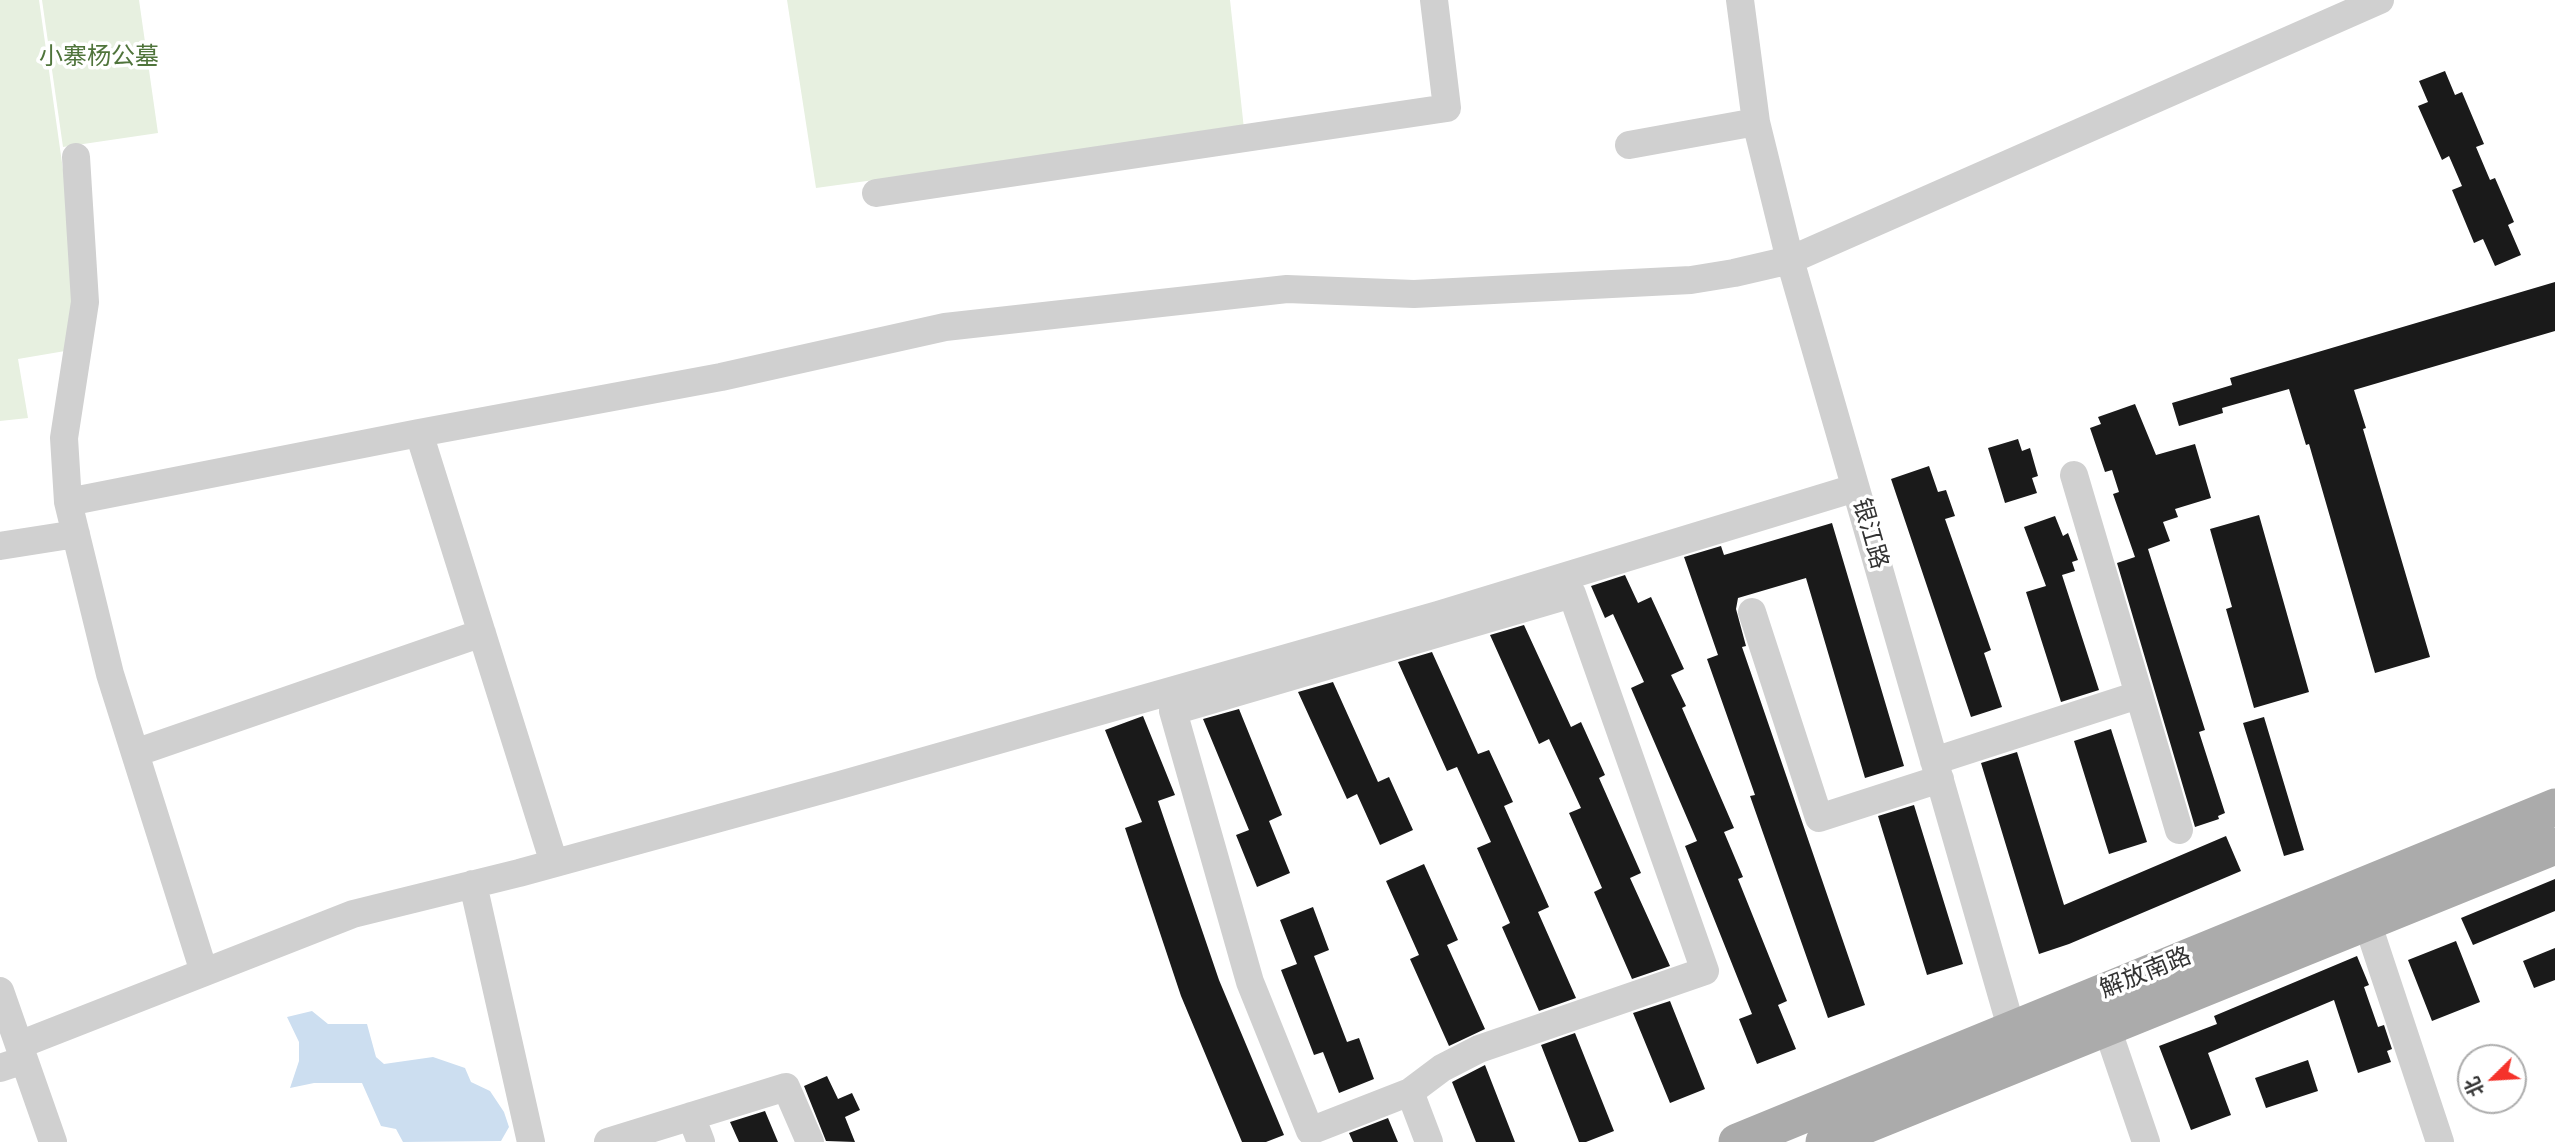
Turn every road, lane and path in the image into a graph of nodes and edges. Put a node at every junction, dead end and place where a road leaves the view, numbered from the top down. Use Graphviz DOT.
graph roads {
  1 [pos="1434,0"];
  2 [pos="1740,0"];
  3 [pos="2380,0"];
  4 [pos="1756,122"];
  5 [pos="1629,145"];
  6 [pos="76,157"];
  7 [pos="876,193"];
  8 [pos="1790,260"];
  9 [pos="419,433"];
  10 [pos="2074,475"];
  11 [pos="1855,488"];
  12 [pos="68,502"];
  13 [pos="76,534"];
  14 [pos="0,546"];
  15 [pos="1752,612"];
  16 [pos="482,634"];
  17 [pos="2138,695"];
  18 [pos="135,753"];
  19 [pos="1937,770"];
  20 [pos="2555,807"];
  21 [pos="2179,831"];
  22 [pos="2555,846"];
  23 [pos="554,863"];
  24 [pos="473,884"];
  25 [pos="2367,922"];
  26 [pos="204,972"];
  27 [pos="0,991"];
  28 [pos="2106,1028"];
  29 [pos="2016,1045"];
  30 [pos="14,1058"];
  31 [pos="1410,1092"];
  32 [pos="691,1116"];
  33 [pos="615,1141"];
  34 [pos="53,1142"];
  35 [pos="531,1142"];
  36 [pos="701,1142"];
  37 [pos="810,1142"];
  38 [pos="1429,1142"];
  39 [pos="1737,1142"];
  40 [pos="1824,1142"];
  41 [pos="2146,1142"];
  42 [pos="2440,1142"];
  1 -- 7 [label="street"];
  2 -- 4 [label="street, 银江路"];
  3 -- 8 [label="street"];
  4 -- 5 [label="street"];
  4 -- 8 [label="street, 银江路"];
  6 -- 12 [label="street"];
  8 -- 9 [label="street"];
  8 -- 11 [label="street, 银江路"];
  9 -- 12 [label="street"];
  9 -- 16 [label="street"];
  10 -- 17 [label="street"];
  11 -- 19 [label="street, 银江路"];
  11 -- 23 [label="street"];
  12 -- 13 [label="street"];
  13 -- 14 [label="street"];
  13 -- 18 [label="street"];
  15 -- 19 [label="street"];
  16 -- 18 [label="street"];
  16 -- 23 [label="street"];
  17 -- 19 [label="street"];
  17 -- 21 [label="street"];
  18 -- 26 [label="street"];
  19 -- 29 [label="street, 银江路"];
  20 -- 29 [label="main road, 解放南路"];
  22 -- 25 [label="main road, 解放南路"];
  23 -- 24 [label="street"];
  24 -- 26 [label="street"];
  24 -- 35 [label="street"];
  25 -- 28 [label="main road, 解放南路"];
  25 -- 42 [label="street"];
  26 -- 30 [label="street"];
  27 -- 30 [label="street"];
  28 -- 29 [label="main road, 解放南路"];
  28 -- 41 [label="street"];
  29 -- 39 [label="main road, 解放南路"];
  29 -- 40 [label="main road, 解放南路"];
  30 -- 34 [label="street"];
  31 -- 31 [label="street"];
  31 -- 38 [label="street"];
  32 -- 33 [label="street"];
  32 -- 36 [label="street"];
  32 -- 37 [label="street"];
}
